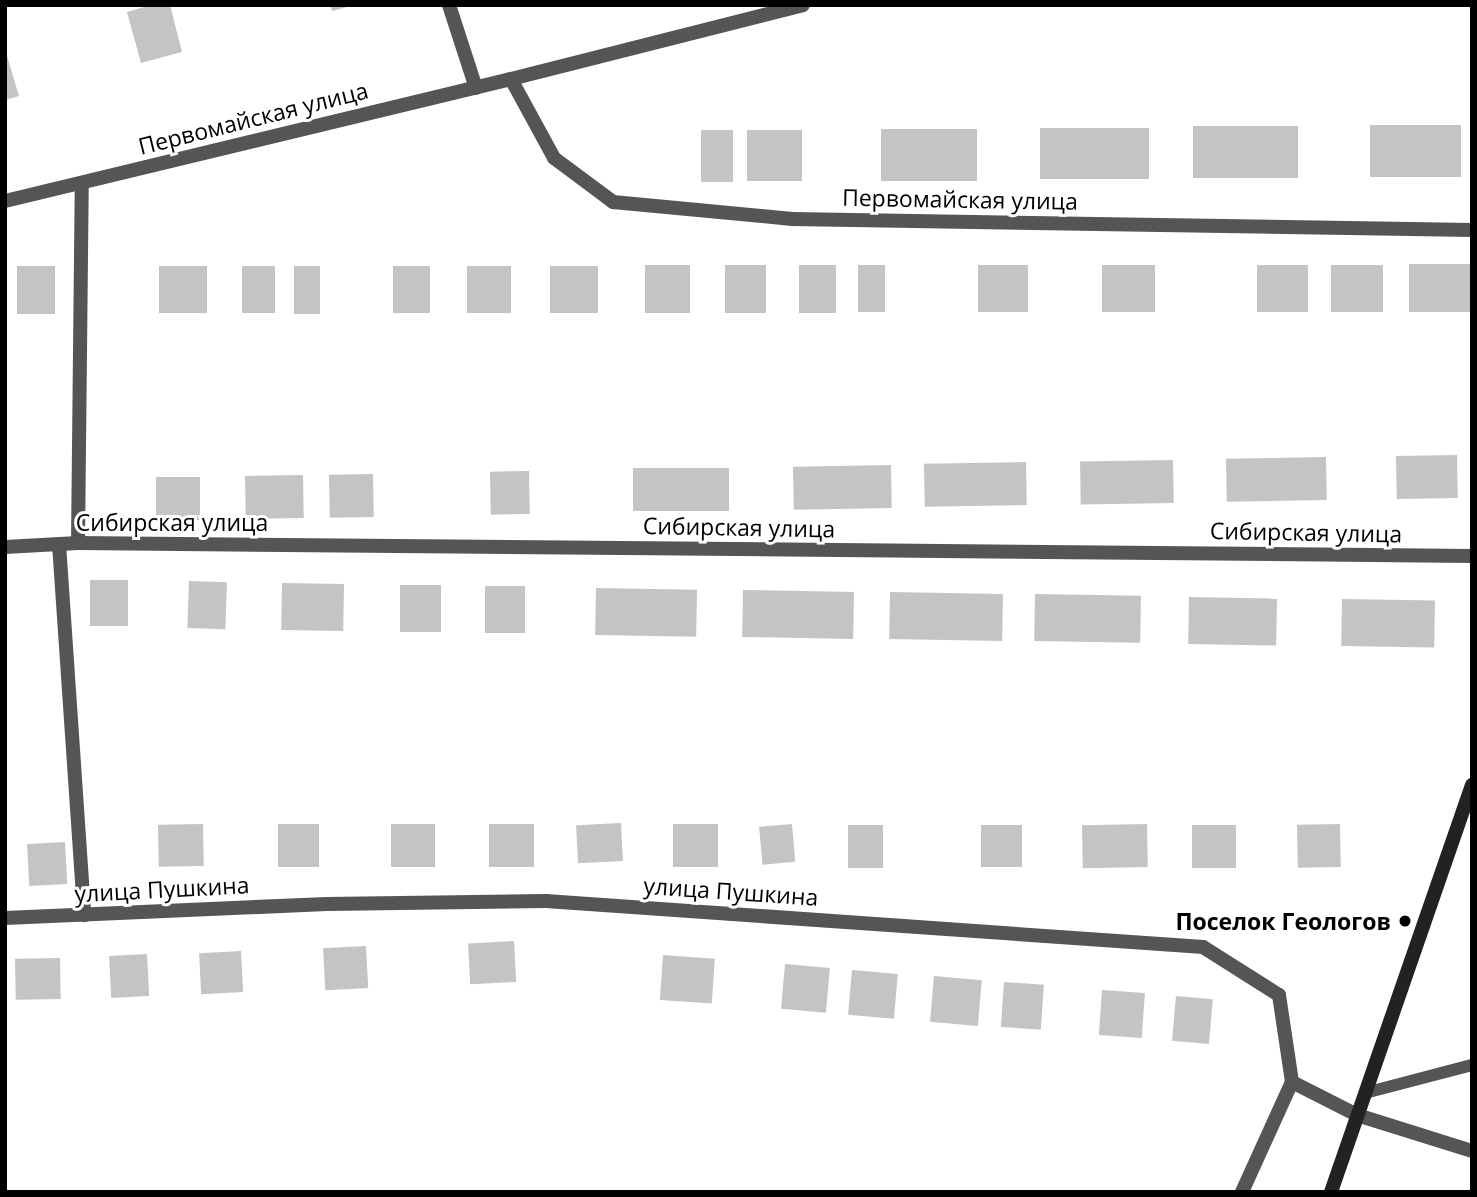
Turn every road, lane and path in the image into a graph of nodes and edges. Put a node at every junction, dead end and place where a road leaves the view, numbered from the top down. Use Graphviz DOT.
graph roads {
  1 [pos="449,5"];
  2 [pos="803,5"];
  3 [pos="510,79"];
  4 [pos="476,88"];
  5 [pos="82,183"];
  6 [pos="5,201"];
  7 [pos="1472,230"];
  8 [pos="78,543"];
  9 [pos="59,544"];
  10 [pos="5,547"];
  11 [pos="1472,556"];
  12 [pos="1472,785"];
  13 [pos="1469,806"];
  14 [pos="84,915"];
  15 [pos="5,918"];
  16 [pos="1472,1065"];
  17 [pos="1292,1082"];
  18 [pos="1365,1093"];
  19 [pos="1357,1115"];
  20 [pos="1472,1152"];
  21 [pos="1242,1192"];
  22 [pos="1331,1192"];
  1 -- 4 [label="street"];
  2 -- 3 [label="street, Первомайская улица"];
  3 -- 4 [label="street, Первомайская улица"];
  3 -- 7 [label="street, Первомайская улица"];
  4 -- 5 [label="street, Первомайская улица"];
  5 -- 6 [label="street, Первомайская улица"];
  5 -- 8 [label="street"];
  8 -- 9 [label="street, Сибирская улица"];
  8 -- 11 [label="street, Сибирская улица"];
  9 -- 10 [label="street, Сибирская улица"];
  9 -- 14 [label="street"];
  12 -- 13 [label="street"];
  13 -- 18 [label="street"];
  14 -- 15 [label="street, улица Пушкина"];
  14 -- 17 [label="street, улица Пушкина"];
  16 -- 18 [label="lane"];
  17 -- 19 [label="street"];
  17 -- 21 [label="street"];
  18 -- 19 [label="street"];
  19 -- 20 [label="street"];
  19 -- 22 [label="street"];
}
